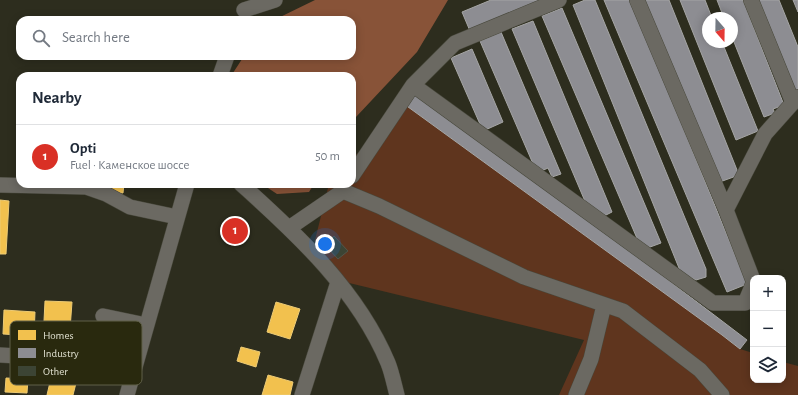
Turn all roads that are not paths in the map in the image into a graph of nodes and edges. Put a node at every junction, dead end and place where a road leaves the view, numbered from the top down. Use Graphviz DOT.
graph roads {
  1 [pos="274,0"];
  2 [pos="559,0"];
  3 [pos="637,0"];
  4 [pos="751,0"];
  5 [pos="244,10"];
  6 [pos="226,60"];
  7 [pos="221,72"];
  8 [pos="413,85"];
  9 [pos="796,100"];
  10 [pos="356,170"];
  11 [pos="0,184"];
  12 [pos="16,185"];
  13 [pos="89,188"];
  14 [pos="186,188"];
  15 [pos="246,188"];
  16 [pos="344,188"];
  17 [pos="347,188"];
  18 [pos="726,210"];
  19 [pos="177,217"];
  20 [pos="289,228"];
  21 [pos="751,275"];
  22 [pos="338,282"];
  23 [pos="750,291"];
  24 [pos="604,305"];
  25 [pos="103,316"];
  26 [pos="130,321"];
  27 [pos="142,323"];
  28 [pos="146,324"];
  29 [pos="142,338"];
  30 [pos="0,355"];
  31 [pos="10,356"];
  32 [pos="129,385"];
  33 [pos="127,395"];
  34 [pos="302,395"];
  35 [pos="397,395"];
  36 [pos="576,395"];
  37 [pos="722,395"];
  1 -- 5 [label="street"];
  2 -- 8 [label="street"];
  3 -- 18 [label="street"];
  4 -- 9 [label="street"];
  6 -- 7 [label="street"];
  8 -- 10 [label="street"];
  8 -- 23 [label="street"];
  9 -- 18 [label="street"];
  11 -- 12 [label="street"];
  13 -- 19 [label="street"];
  14 -- 19 [label="street"];
  15 -- 20 [label="street"];
  16 -- 20 [label="street"];
  17 -- 24 [label="street"];
  18 -- 21 [label="street"];
  19 -- 28 [label="street"];
  20 -- 22 [label="street"];
  22 -- 34 [label="street"];
  22 -- 35 [label="street"];
  24 -- 36 [label="street"];
  24 -- 37 [label="street"];
  25 -- 26 [label="street"];
  27 -- 28 [label="street"];
  28 -- 29 [label="street"];
  30 -- 31 [label="street"];
  32 -- 33 [label="street"];
}
